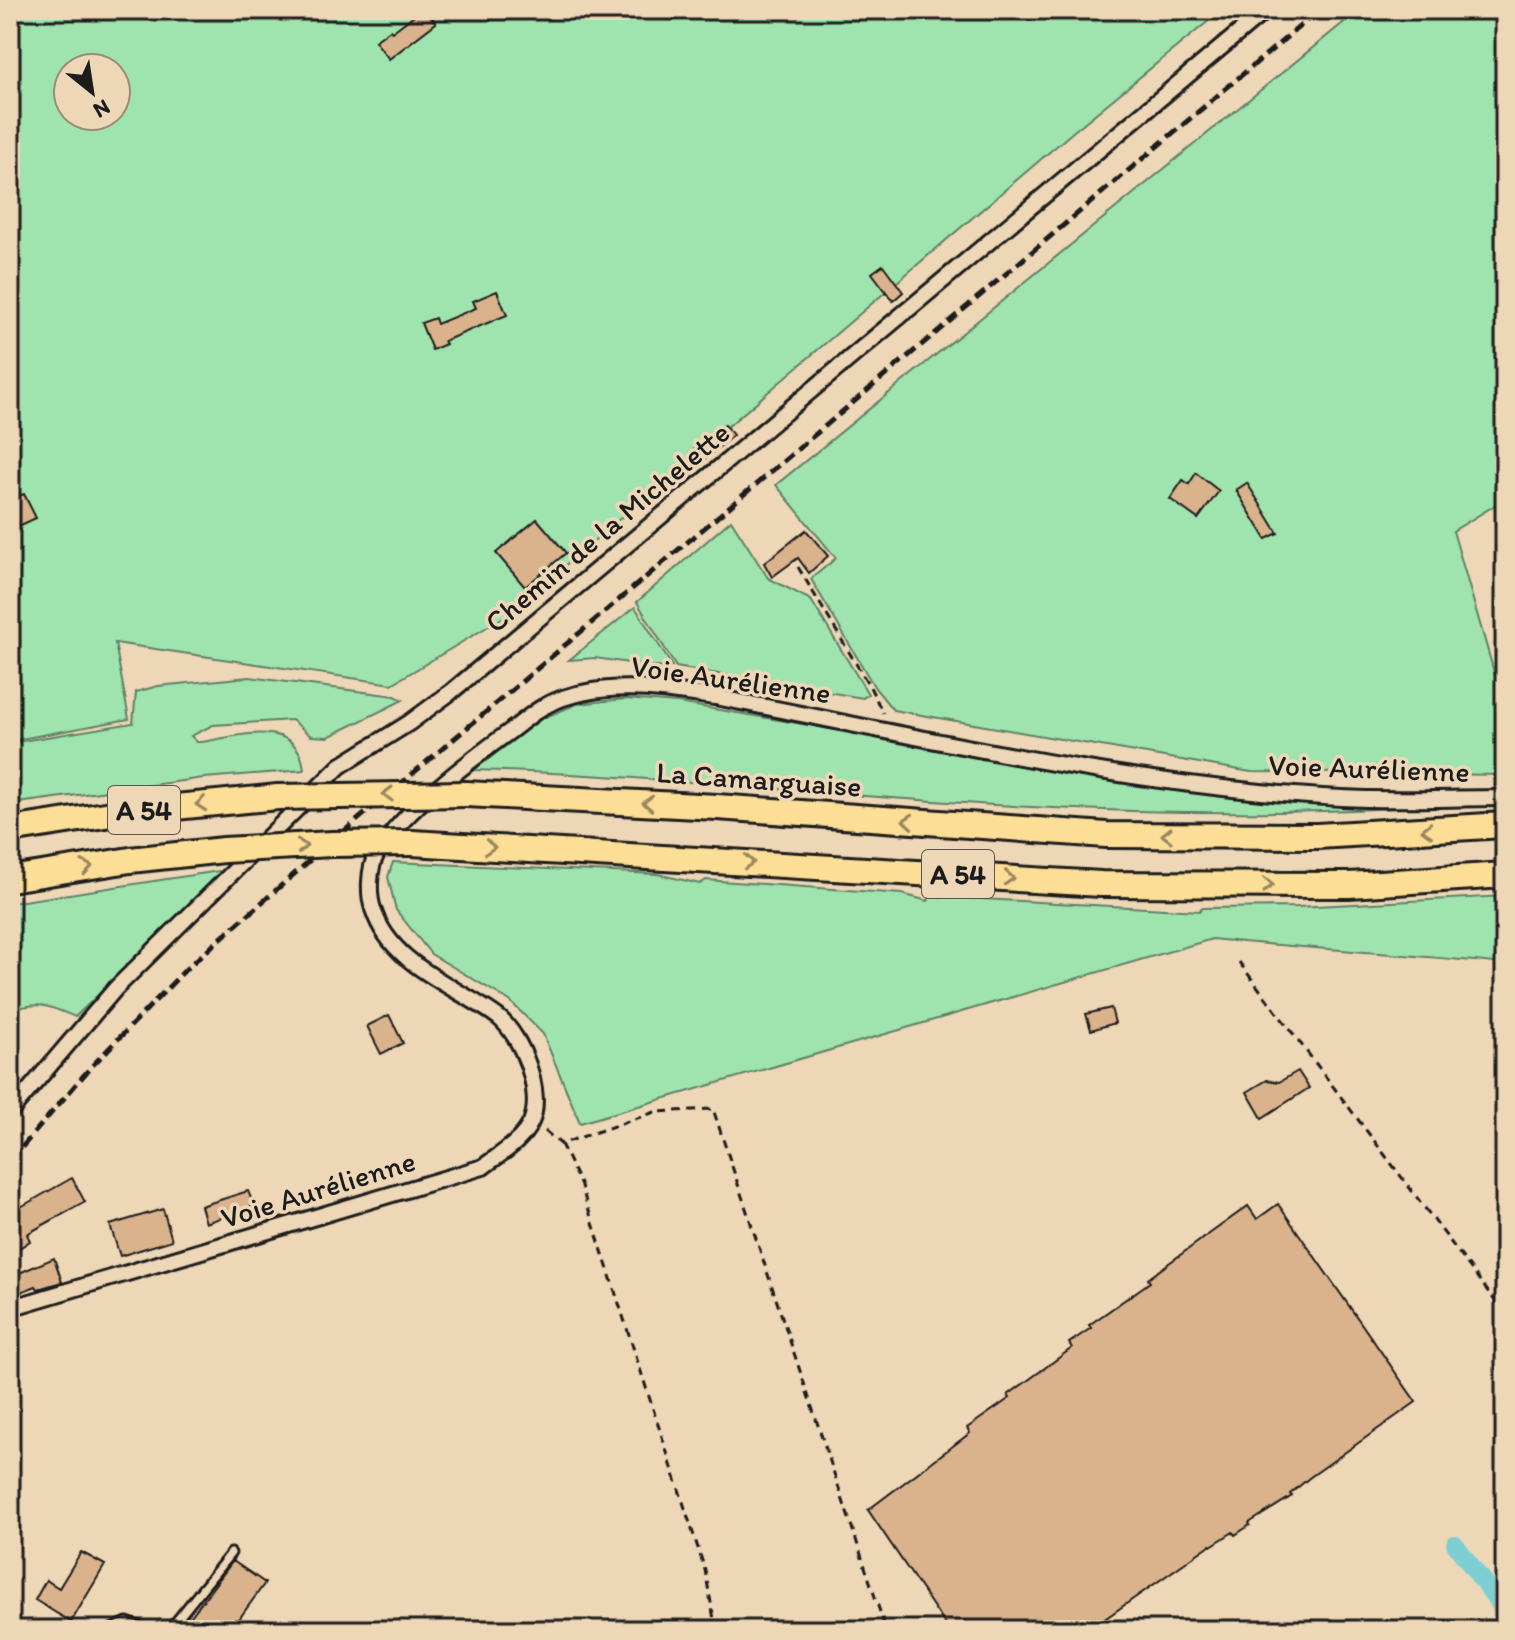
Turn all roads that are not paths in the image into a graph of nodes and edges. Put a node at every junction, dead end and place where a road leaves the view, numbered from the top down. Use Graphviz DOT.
graph roads {
  1 [pos="1266,10"];
  2 [pos="1505,798"];
  3 [pos="1505,825"];
  4 [pos="10,830"];
  5 [pos="1505,875"];
  6 [pos="10,879"];
  7 [pos="10,1112"];
  8 [pos="10,1308"];
  9 [pos="231,1553"];
  10 [pos="41,1630"];
  11 [pos="54,1630"];
  12 [pos="109,1630"];
  13 [pos="150,1630"];
  14 [pos="169,1630"];
  1 -- 7 [label="street, Chemin de la Michelette"];
  2 -- 8 [label="street, Voie Aurélienne"];
  3 -- 4 [label="highway, La Camarguaise / A 54, one-way, bridge"];
  6 -- 5 [label="highway, A 54, one-way, bridge"];
  9 -- 14 [label="lane"];
  10 -- 11 [label="lane"];
  12 -- 13 [label="lane"];
}
